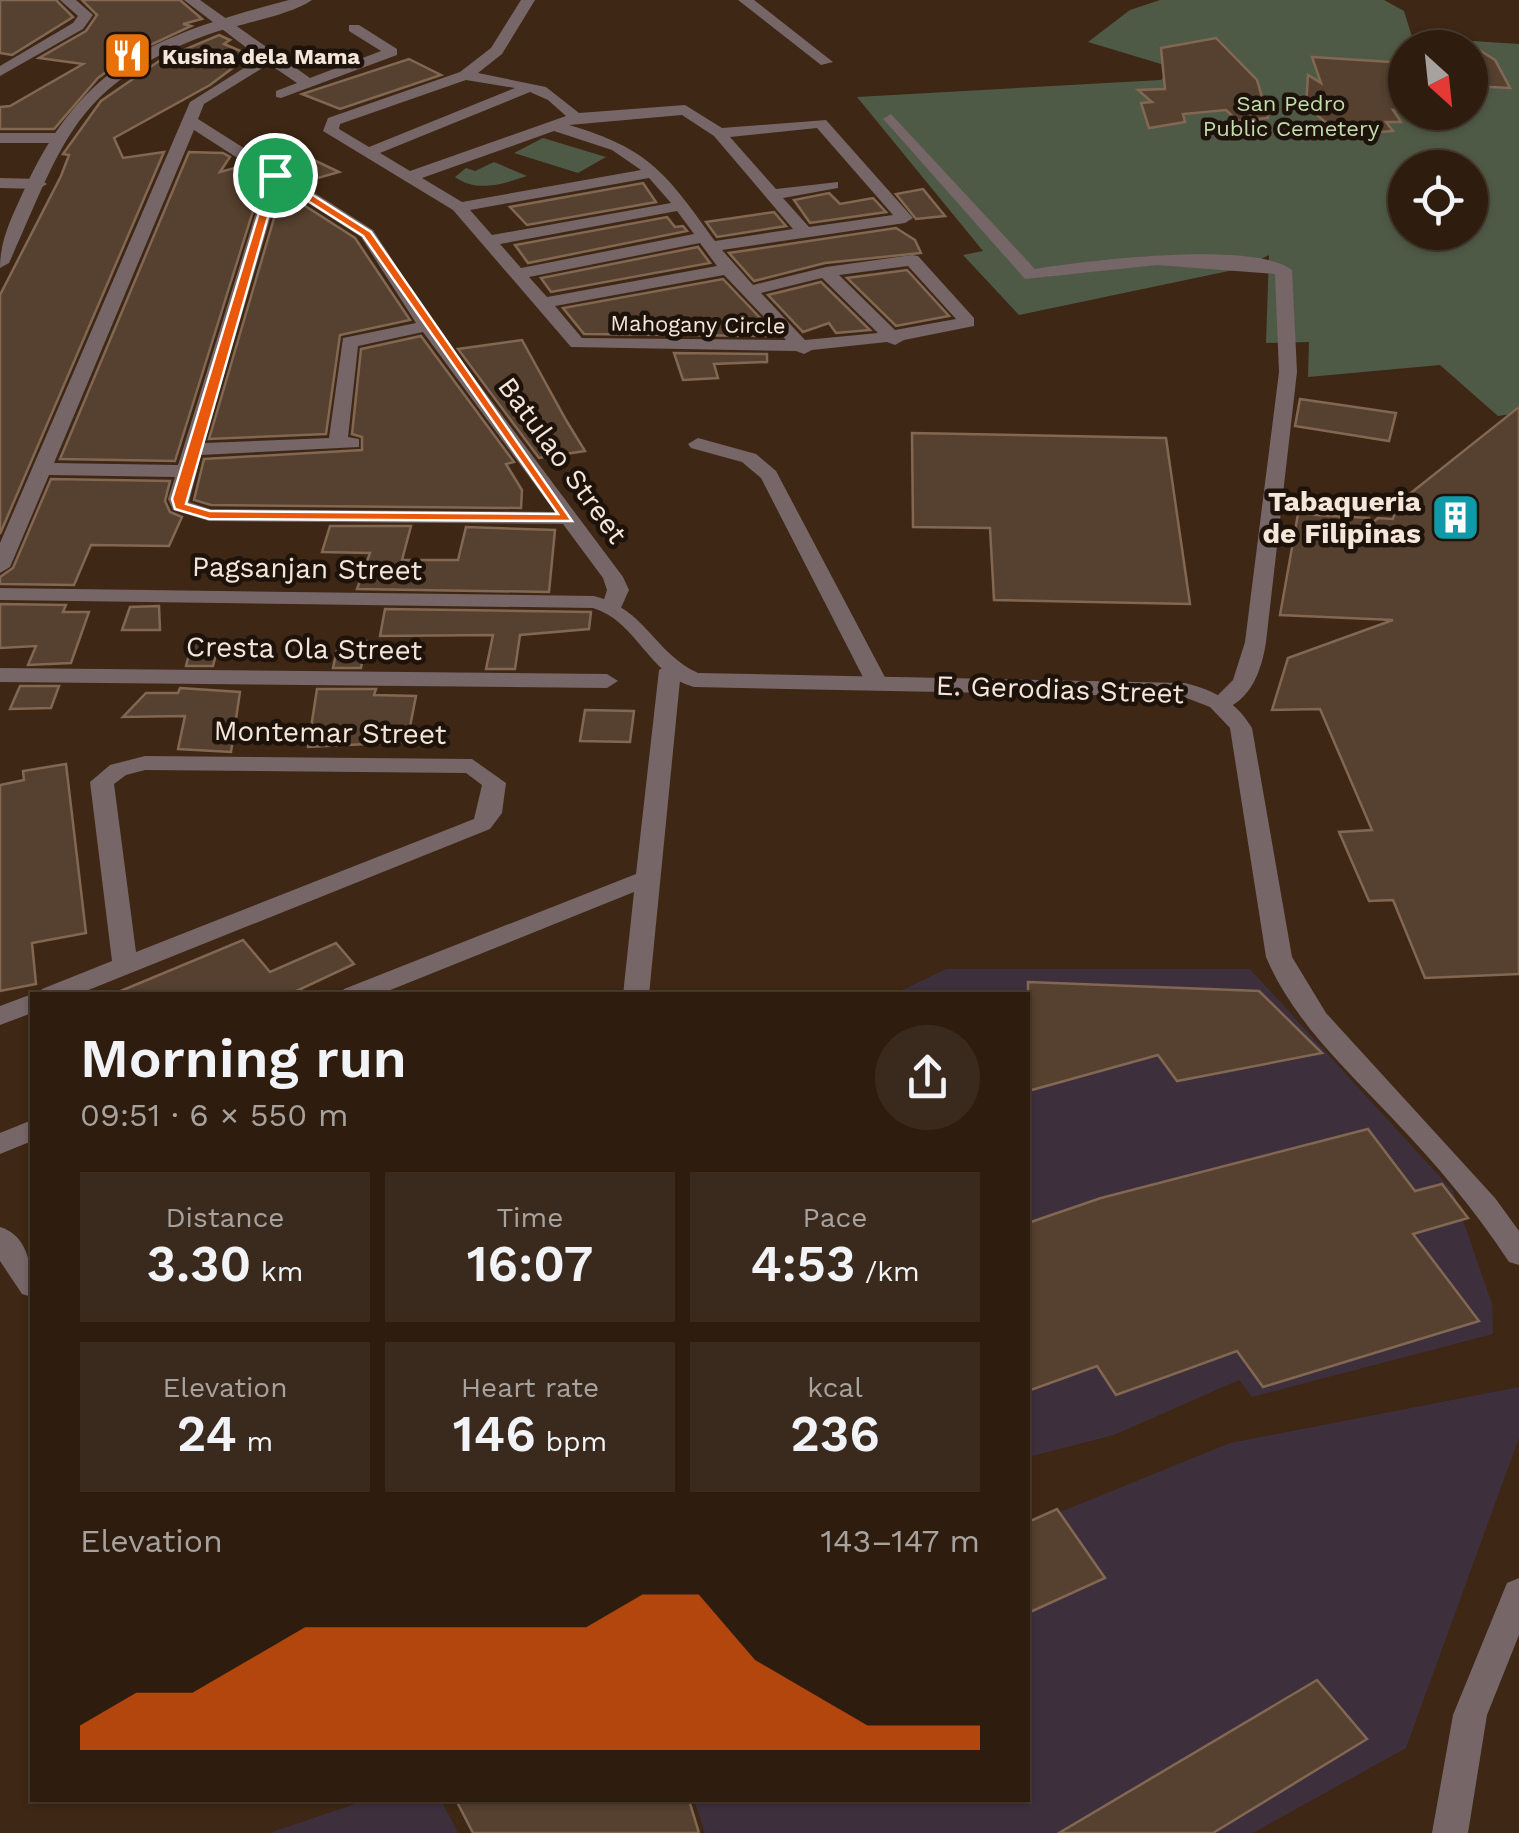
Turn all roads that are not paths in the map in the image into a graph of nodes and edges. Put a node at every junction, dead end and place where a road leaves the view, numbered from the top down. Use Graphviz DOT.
graph roads {
  1 [pos="67,0"];
  2 [pos="191,0"];
  3 [pos="305,0"];
  4 [pos="528,0"];
  5 [pos="744,0"];
  6 [pos="222,22"];
  7 [pos="354,28"];
  8 [pos="266,60"];
  9 [pos="826,62"];
  10 [pos="0,72"];
  11 [pos="465,75"];
  12 [pos="308,83"];
  13 [pos="529,87"];
  14 [pos="644,93"];
  15 [pos="281,94"];
  16 [pos="669,110"];
  17 [pos="576,118"];
  18 [pos="890,119"];
  19 [pos="191,122"];
  20 [pos="553,125"];
  21 [pos="719,133"];
  22 [pos="0,138"];
  23 [pos="60,138"];
  24 [pos="372,151"];
  25 [pos="654,172"];
  26 [pos="275,175"];
  27 [pos="412,176"];
  28 [pos="0,184"];
  29 [pos="39,184"];
  30 [pos="832,185"];
  31 [pos="772,195"];
  32 [pos="679,206"];
  33 [pos="459,207"];
  34 [pos="804,232"];
  35 [pos="492,240"];
  36 [pos="704,242"];
  37 [pos="0,262"];
  38 [pos="726,270"];
  39 [pos="826,272"];
  40 [pos="518,274"];
  41 [pos="749,291"];
  42 [pos="542,302"];
  43 [pos="427,326"];
  44 [pos="895,340"];
  45 [pos="804,349"];
  46 [pos="698,444"];
  47 [pos="194,449"];
  48 [pos="41,469"];
  49 [pos="187,471"];
  50 [pos="567,518"];
  51 [pos="0,567"];
  52 [pos="0,594"];
  53 [pos="613,606"];
  54 [pos="670,670"];
  55 [pos="0,675"];
  56 [pos="607,681"];
  57 [pos="877,683"];
  58 [pos="1221,704"];
  59 [pos="648,878"];
  60 [pos="125,965"];
  61 [pos="396,987"];
  62 [pos="59,992"];
  63 [pos="369,992"];
  64 [pos="636,992"];
  65 [pos="30,1004"];
  66 [pos="0,1016"];
  67 [pos="30,1131"];
  68 [pos="0,1144"];
  69 [pos="0,1238"];
  70 [pos="1519,1254"];
  71 [pos="30,1283"];
  72 [pos="1519,1593"];
  73 [pos="1450,1833"];
  1 -- 10 [label="street"];
  2 -- 6 [label="street"];
  3 -- 6 [label="street"];
  4 -- 11 [label="street"];
  5 -- 9 [label="street"];
  6 -- 8 [label="street"];
  6 -- 23 [label="street"];
  7 -- 12 [label="street"];
  8 -- 12 [label="street"];
  8 -- 19 [label="street"];
  11 -- 13 [label="street"];
  11 -- 24 [label="street, Mahogany Circle"];
  12 -- 15 [label="street"];
  13 -- 17 [label="street"];
  13 -- 24 [label="street"];
  14 -- 16 [label="street"];
  16 -- 17 [label="street"];
  16 -- 21 [label="street"];
  17 -- 20 [label="street"];
  18 -- 58 [label="street"];
  19 -- 26 [label="street, Batulao Street"];
  19 -- 48 [label="street"];
  20 -- 25 [label="street"];
  20 -- 27 [label="street"];
  21 -- 31 [label="street"];
  21 -- 34 [label="street"];
  22 -- 23 [label="street"];
  23 -- 29 [label="street"];
  24 -- 27 [label="street, Mahogany Circle"];
  25 -- 32 [label="street"];
  25 -- 33 [label="street"];
  26 -- 43 [label="street, Batulao Street"];
  26 -- 47 [label="street"];
  27 -- 33 [label="street, Mahogany Circle"];
  28 -- 29 [label="street"];
  29 -- 37 [label="street"];
  30 -- 31 [label="street"];
  31 -- 34 [label="street"];
  32 -- 35 [label="street"];
  32 -- 36 [label="street"];
  33 -- 35 [label="street, Mahogany Circle"];
  34 -- 36 [label="street"];
  35 -- 40 [label="street, Mahogany Circle"];
  36 -- 38 [label="street"];
  36 -- 40 [label="street"];
  38 -- 41 [label="street"];
  38 -- 42 [label="street"];
  39 -- 41 [label="street"];
  39 -- 44 [label="street"];
  39 -- 44 [label="street, Mahogany Circle"];
  40 -- 42 [label="street, Mahogany Circle"];
  41 -- 45 [label="street"];
  42 -- 45 [label="street, Mahogany Circle"];
  43 -- 47 [label="street"];
  43 -- 50 [label="street, Batulao Street"];
  44 -- 45 [label="street, Mahogany Circle"];
  46 -- 57 [label="street"];
  47 -- 49 [label="street"];
  48 -- 49 [label="street"];
  48 -- 51 [label="street"];
  49 -- 50 [label="street"];
  50 -- 53 [label="street, Batulao Street"];
  52 -- 53 [label="street, Pagsanjan Street"];
  53 -- 54 [label="street, Batulao Street"];
  54 -- 57 [label="street, E. Gerodias Street"];
  54 -- 59 [label="street"];
  55 -- 56 [label="street, Cresta Ola Street"];
  57 -- 58 [label="street, E. Gerodias Street"];
  58 -- 70 [label="street, E. Gerodias Street"];
  59 -- 61 [label="street"];
  59 -- 64 [label="street"];
  60 -- 60 [label="street, Montemar Street"];
  60 -- 62 [label="street, Montemar Street"];
  61 -- 63 [label="street"];
  65 -- 66 [label="street"];
  67 -- 68 [label="street"];
  69 -- 71 [label="street"];
  72 -- 73 [label="street"];
}
